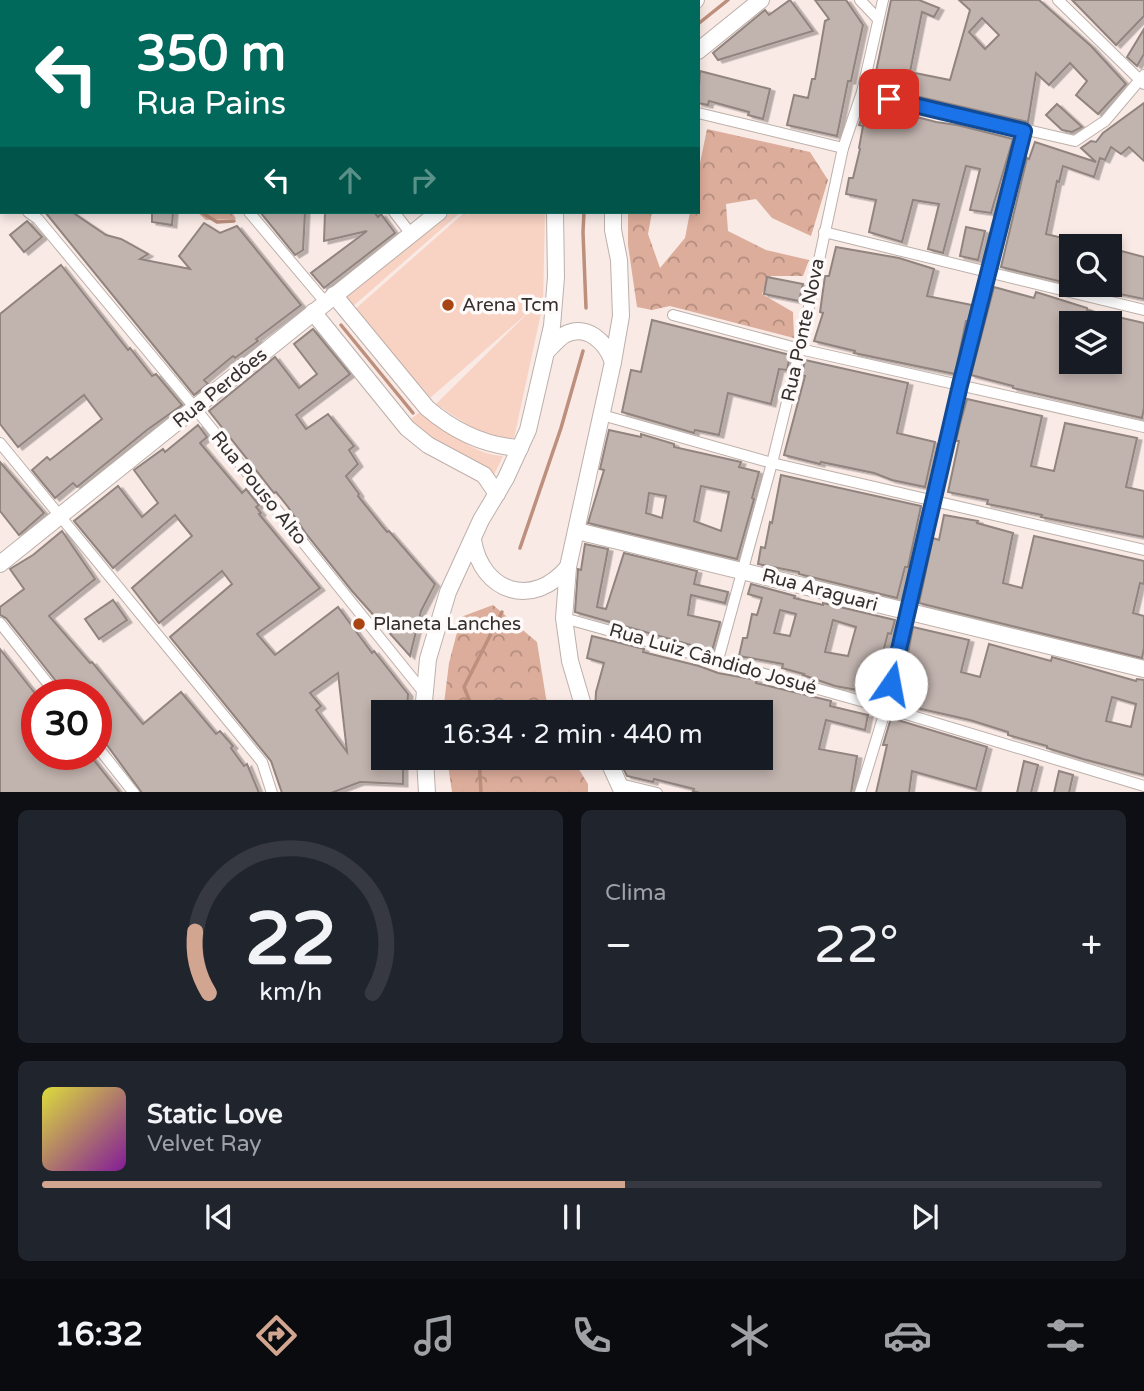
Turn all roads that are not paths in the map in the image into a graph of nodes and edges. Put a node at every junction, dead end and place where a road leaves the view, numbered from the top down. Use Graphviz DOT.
graph roads {
  1 [pos="761,0"];
  2 [pos="860,0"];
  3 [pos="883,0"];
  4 [pos="1058,0"];
  5 [pos="878,19"];
  6 [pos="700,49"];
  7 [pos="1143,80"];
  8 [pos="862,92"];
  9 [pos="700,113"];
  10 [pos="1024,131"];
  11 [pos="843,148"];
  12 [pos="251,214"];
  13 [pos="396,214"];
  14 [pos="436,214"];
  15 [pos="555,214"];
  16 [pos="613,214"];
  17 [pos="37,215"];
  18 [pos="824,232"];
  19 [pos="411,234"];
  20 [pos="989,272"];
  21 [pos="324,303"];
  22 [pos="1144,310"];
  23 [pos="673,315"];
  24 [pos="800,349"];
  25 [pos="546,352"];
  26 [pos="613,362"];
  27 [pos="960,385"];
  28 [pos="195,408"];
  29 [pos="601,415"];
  30 [pos="1144,427"];
  31 [pos="0,443"];
  32 [pos="520,448"];
  33 [pos="772,463"];
  34 [pos="497,494"];
  35 [pos="934,500"];
  36 [pos="60,517"];
  37 [pos="577,531"];
  38 [pos="473,540"];
  39 [pos="1144,550"];
  40 [pos="0,564"];
  41 [pos="568,567"];
  42 [pos="743,570"];
  43 [pos="906,613"];
  44 [pos="564,618"];
  45 [pos="0,623"];
  46 [pos="718,660"];
  47 [pos="1144,669"];
  48 [pos="44,679"];
  49 [pos="425,694"];
  50 [pos="424,700"];
  51 [pos="581,700"];
  52 [pos="886,708"];
  53 [pos="112,765"];
  54 [pos="426,770"];
  55 [pos="613,770"];
  56 [pos="1144,786"];
  57 [pos="622,788"];
  58 [pos="133,792"];
  59 [pos="272,792"];
  60 [pos="427,792"];
  61 [pos="650,792"];
  62 [pos="860,792"];
  1 -- 6 [label="street"];
  2 -- 5 [label="street"];
  3 -- 5 [label="street, Rua Ponte Nova"];
  4 -- 7 [label="street"];
  5 -- 8 [label="street, Rua Ponte Nova"];
  7 -- 10 [label="street"];
  8 -- 10 [label="street"];
  8 -- 11 [label="street, Rua Ponte Nova"];
  9 -- 11 [label="street"];
  10 -- 20 [label="street"];
  11 -- 18 [label="street, Rua Ponte Nova"];
  12 -- 21 [label="street"];
  13 -- 19 [label="street"];
  14 -- 19 [label="street, Rua Perdões"];
  15 -- 25 [label="street"];
  16 -- 26 [label="street"];
  17 -- 28 [label="street, Rua Pouso Alto"];
  18 -- 20 [label="street"];
  18 -- 24 [label="street, Rua Ponte Nova"];
  19 -- 21 [label="street, Rua Perdões"];
  20 -- 22 [label="street"];
  20 -- 27 [label="street"];
  21 -- 28 [label="street, Rua Perdões"];
  21 -- 32 [label="street"];
  21 -- 34 [label="street"];
  23 -- 24 [label="street"];
  24 -- 27 [label="street"];
  24 -- 33 [label="street, Rua Ponte Nova"];
  25 -- 26 [label="street"];
  25 -- 32 [label="street"];
  26 -- 29 [label="street"];
  27 -- 30 [label="street"];
  27 -- 35 [label="street"];
  28 -- 36 [label="street, Rua Perdões"];
  28 -- 49 [label="street, Rua Pouso Alto"];
  29 -- 33 [label="street"];
  29 -- 37 [label="street"];
  31 -- 36 [label="street"];
  32 -- 34 [label="street"];
  33 -- 35 [label="street"];
  33 -- 42 [label="street, Rua Ponte Nova"];
  34 -- 38 [label="street"];
  35 -- 39 [label="street"];
  35 -- 43 [label="street"];
  36 -- 40 [label="street, Rua Perdões"];
  36 -- 59 [label="street"];
  37 -- 41 [label="street"];
  37 -- 42 [label="street, Rua Araguari"];
  38 -- 41 [label="street"];
  38 -- 49 [label="street"];
  41 -- 44 [label="street"];
  42 -- 43 [label="street, Rua Araguari"];
  42 -- 46 [label="street, Rua Ponte Nova"];
  43 -- 47 [label="street, Rua Araguari"];
  43 -- 52 [label="street"];
  44 -- 46 [label="street, Rua Luiz Cândido Josué"];
  44 -- 51 [label="street"];
  45 -- 48 [label="street"];
  46 -- 52 [label="street, Rua Luiz Cândido Josué"];
  49 -- 50 [label="street"];
  52 -- 56 [label="street, Rua Luiz Cândido Josué"];
  52 -- 62 [label="street"];
  53 -- 58 [label="street"];
  54 -- 60 [label="street"];
  55 -- 57 [label="street"];
  57 -- 61 [label="street"];
}
